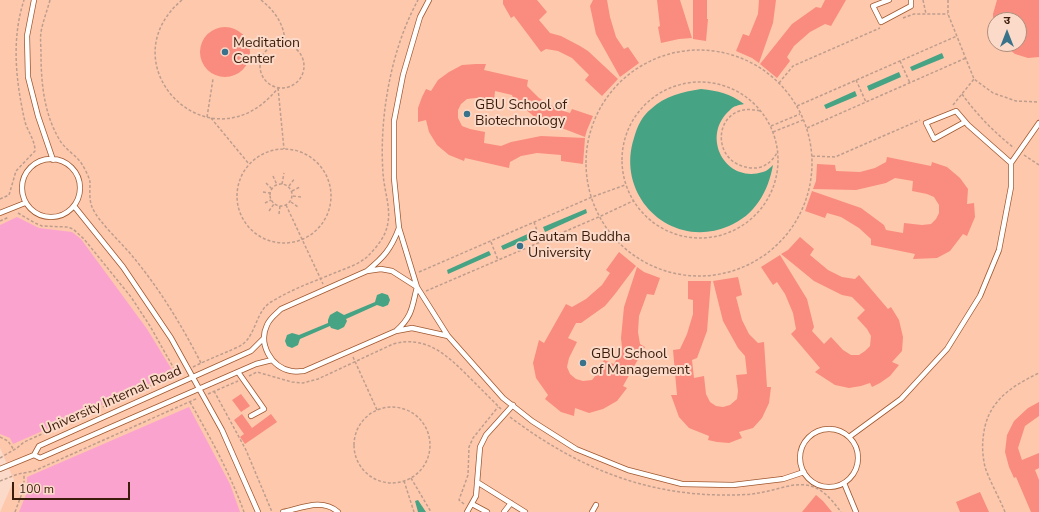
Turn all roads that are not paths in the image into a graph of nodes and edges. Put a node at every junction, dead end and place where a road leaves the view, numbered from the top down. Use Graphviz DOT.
graph roads {
  1 [pos="34,0"];
  2 [pos="430,0"];
  3 [pos="888,0"];
  4 [pos="911,0"];
  5 [pos="965,122"];
  6 [pos="1039,123"];
  7 [pos="53,160"];
  8 [pos="1011,163"];
  9 [pos="25,203"];
  10 [pos="74,206"];
  11 [pos="0,213"];
  12 [pos="399,228"];
  13 [pos="367,272"];
  14 [pos="417,286"];
  15 [pos="396,330"];
  16 [pos="448,336"];
  17 [pos="264,338"];
  18 [pos="272,360"];
  19 [pos="238,372"];
  20 [pos="193,377"];
  21 [pos="199,388"];
  22 [pos="513,405"];
  23 [pos="251,416"];
  24 [pos="849,437"];
  25 [pos="34,455"];
  26 [pos="0,469"];
  27 [pos="804,472"];
  28 [pos="478,482"];
  29 [pos="844,483"];
  30 [pos="511,503"];
  31 [pos="472,504"];
  32 [pos="596,505"];
  33 [pos="258,512"];
  34 [pos="283,512"];
  35 [pos="338,512"];
  36 [pos="467,512"];
  37 [pos="487,512"];
  38 [pos="504,512"];
  39 [pos="525,512"];
  40 [pos="592,512"];
  41 [pos="856,512"];
  1 -- 7 [label="lane"];
  2 -- 12 [label="lane"];
  3 -- 4 [label="lane"];
  5 -- 5 [label="lane"];
  5 -- 8 [label="lane"];
  6 -- 8 [label="lane"];
  7 -- 9 [label="lane"];
  7 -- 10 [label="lane"];
  8 -- 24 [label="lane"];
  9 -- 10 [label="lane"];
  9 -- 11 [label="lane"];
  10 -- 20 [label="lane, University Internal Road"];
  12 -- 13 [label="lane"];
  12 -- 14 [label="lane"];
  13 -- 14 [label="lane"];
  13 -- 17 [label="lane"];
  14 -- 15 [label="lane"];
  14 -- 16 [label="lane"];
  15 -- 16 [label="lane"];
  15 -- 18 [label="lane"];
  16 -- 22 [label="lane"];
  17 -- 18 [label="lane"];
  17 -- 20 [label="lane, University Internal Road"];
  18 -- 19 [label="lane, University Internal Road"];
  19 -- 21 [label="lane, University Internal Road"];
  19 -- 23 [label="lane"];
  20 -- 21 [label="lane, University Internal Road"];
  20 -- 25 [label="lane, University Internal Road"];
  21 -- 25 [label="lane, University Internal Road"];
  21 -- 33 [label="lane, University Internal Road"];
  22 -- 27 [label="lane"];
  22 -- 28 [label="lane"];
  24 -- 27 [label="lane"];
  24 -- 29 [label="lane"];
  25 -- 26 [label="lane"];
  27 -- 29 [label="lane"];
  28 -- 30 [label="lane"];
  28 -- 31 [label="lane"];
  29 -- 41 [label="lane"];
  30 -- 38 [label="lane"];
  30 -- 39 [label="lane"];
  31 -- 36 [label="lane"];
  31 -- 37 [label="lane"];
  32 -- 40 [label="lane"];
  34 -- 35 [label="lane"];
}
